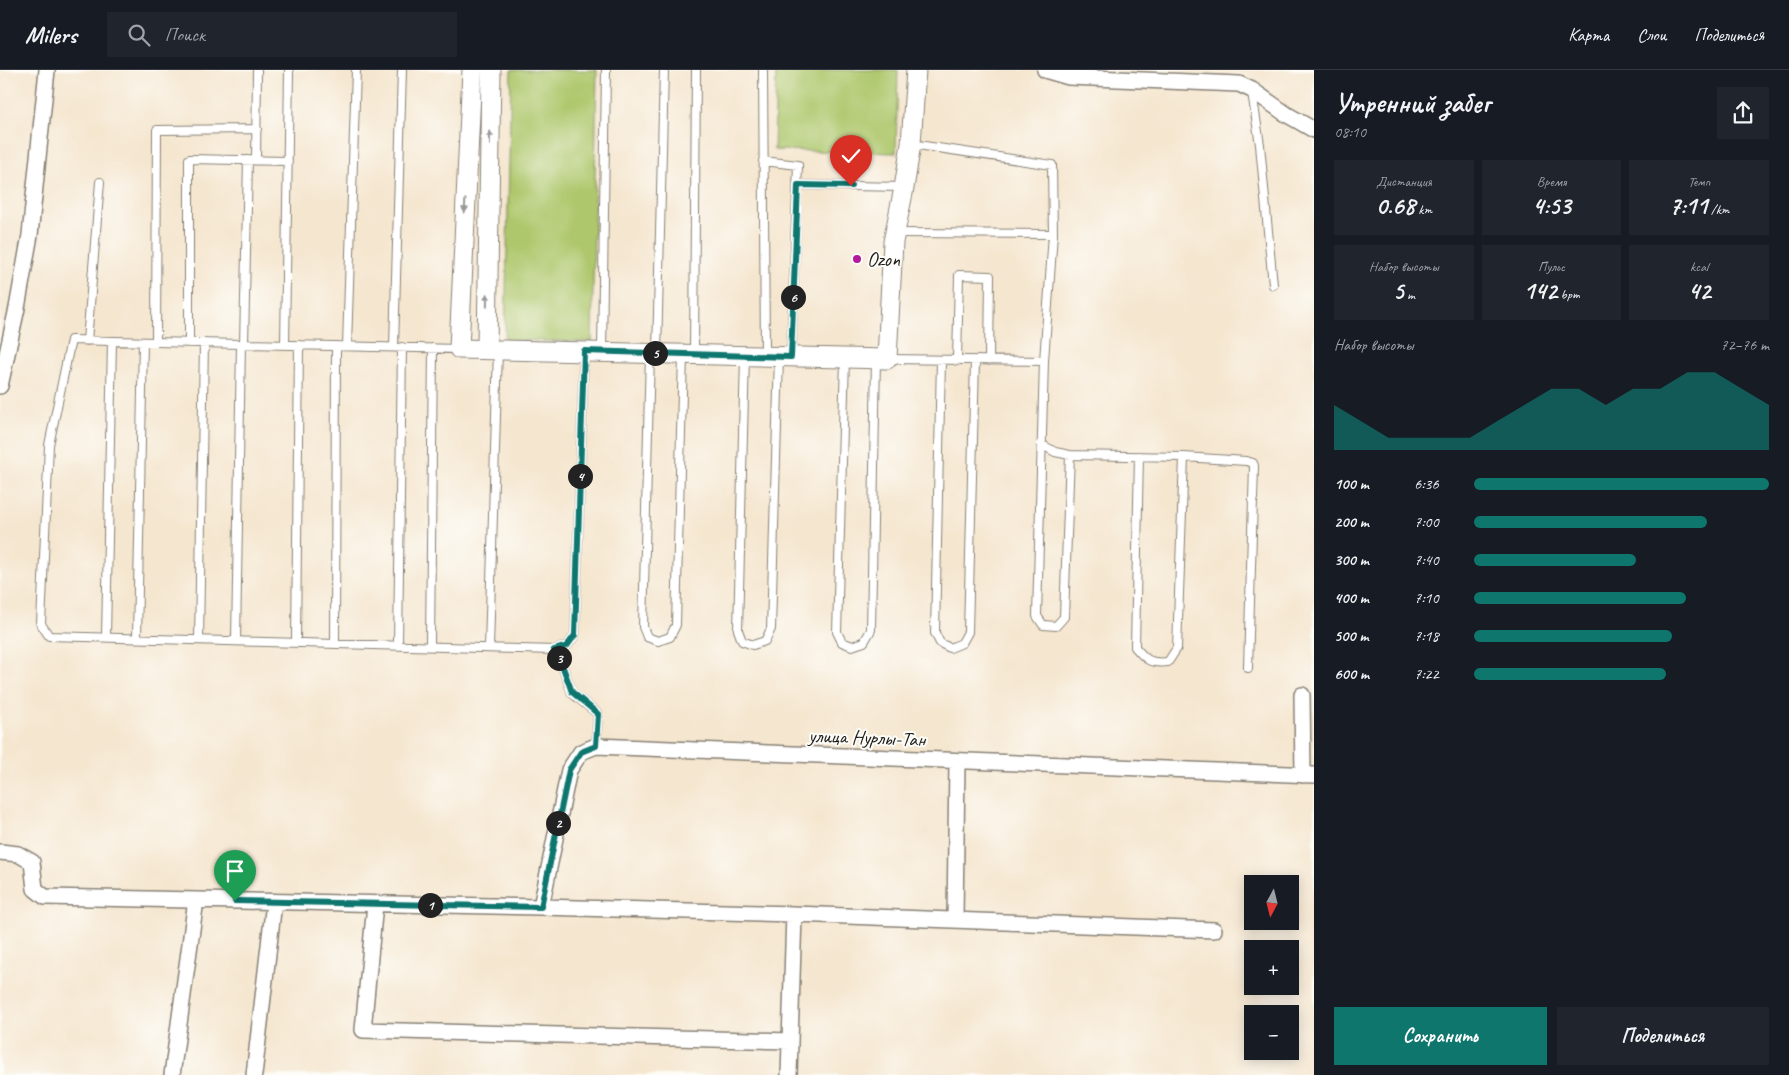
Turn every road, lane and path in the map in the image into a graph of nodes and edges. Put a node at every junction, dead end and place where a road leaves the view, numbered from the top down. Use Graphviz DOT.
graph roads {
  1 [pos="46,70"];
  2 [pos="257,70"];
  3 [pos="289,70"];
  4 [pos="356,70"];
  5 [pos="402,70"];
  6 [pos="472,70"];
  7 [pos="491,70"];
  8 [pos="606,70"];
  9 [pos="664,70"];
  10 [pos="696,70"];
  11 [pos="764,70"];
  12 [pos="916,70"];
  13 [pos="1045,70"];
  14 [pos="1252,90"];
  15 [pos="257,129"];
  16 [pos="1314,130"];
  17 [pos="911,144"];
  18 [pos="252,160"];
  19 [pos="288,161"];
  20 [pos="763,162"];
  21 [pos="100,182"];
  22 [pos="798,185"];
  23 [pos="904,188"];
  24 [pos="894,233"];
  25 [pos="1053,234"];
  26 [pos="1273,285"];
  27 [pos="87,341"];
  28 [pos="112,341"];
  29 [pos="143,342"];
  30 [pos="156,342"];
  31 [pos="190,343"];
  32 [pos="204,343"];
  33 [pos="242,344"];
  34 [pos="284,345"];
  35 [pos="299,345"];
  36 [pos="336,346"];
  37 [pos="347,346"];
  38 [pos="398,347"];
  39 [pos="434,348"];
  40 [pos="459,349"];
  41 [pos="492,349"];
  42 [pos="593,351"];
  43 [pos="654,353"];
  44 [pos="688,354"];
  45 [pos="744,356"];
  46 [pos="778,356"];
  47 [pos="845,358"];
  48 [pos="882,359"];
  49 [pos="942,360"];
  50 [pos="957,361"];
  51 [pos="975,361"];
  52 [pos="989,361"];
  53 [pos="1044,361"];
  54 [pos="0,386"];
  55 [pos="1041,444"];
  56 [pos="1070,455"];
  57 [pos="1139,456"];
  58 [pos="1184,457"];
  59 [pos="106,637"];
  60 [pos="137,638"];
  61 [pos="199,640"];
  62 [pos="236,641"];
  63 [pos="296,642"];
  64 [pos="335,644"];
  65 [pos="398,645"];
  66 [pos="430,646"];
  67 [pos="489,648"];
  68 [pos="554,650"];
  69 [pos="1248,668"];
  70 [pos="1302,695"];
  71 [pos="596,746"];
  72 [pos="957,761"];
  73 [pos="1309,775"];
  74 [pos="0,852"];
  75 [pos="196,900"];
  76 [pos="274,902"];
  77 [pos="375,904"];
  78 [pos="541,907"];
  79 [pos="794,914"];
  80 [pos="956,920"];
  81 [pos="1214,930"];
  82 [pos="790,1041"];
  83 [pos="172,1075"];
  84 [pos="254,1075"];
  85 [pos="788,1075"];
  1 -- 54 [label="street"];
  2 -- 15 [label="lane"];
  3 -- 19 [label="lane"];
  4 -- 37 [label="lane"];
  5 -- 38 [label="lane"];
  6 -- 40 [label="street, one-way"];
  41 -- 7 [label="street, one-way"];
  8 -- 42 [label="lane"];
  9 -- 43 [label="lane"];
  10 -- 44 [label="lane"];
  11 -- 20 [label="lane"];
  12 -- 17 [label="street"];
  13 -- 14 [label="street"];
  14 -- 16 [label="street"];
  14 -- 26 [label="lane"];
  15 -- 18 [label="lane"];
  15 -- 30 [label="lane"];
  17 -- 23 [label="street"];
  17 -- 25 [label="lane"];
  18 -- 19 [label="lane"];
  18 -- 31 [label="lane"];
  18 -- 33 [label="lane"];
  19 -- 34 [label="lane"];
  20 -- 22 [label="lane"];
  20 -- 46 [label="lane"];
  21 -- 27 [label="lane"];
  22 -- 23 [label="lane"];
  22 -- 46 [label="lane"];
  23 -- 24 [label="street"];
  24 -- 25 [label="lane"];
  24 -- 48 [label="street"];
  25 -- 53 [label="lane"];
  27 -- 28 [label="lane"];
  27 -- 59 [label="lane"];
  28 -- 29 [label="lane"];
  28 -- 59 [label="lane"];
  29 -- 30 [label="lane"];
  29 -- 60 [label="lane"];
  30 -- 31 [label="lane"];
  31 -- 32 [label="lane"];
  32 -- 33 [label="lane"];
  32 -- 61 [label="lane"];
  33 -- 34 [label="lane"];
  33 -- 62 [label="lane"];
  34 -- 35 [label="lane"];
  35 -- 36 [label="lane"];
  35 -- 63 [label="lane"];
  36 -- 37 [label="lane"];
  36 -- 64 [label="lane"];
  37 -- 38 [label="lane"];
  38 -- 39 [label="lane"];
  38 -- 65 [label="lane"];
  39 -- 40 [label="lane"];
  39 -- 66 [label="lane"];
  40 -- 41 [label="street"];
  41 -- 42 [label="street"];
  41 -- 67 [label="lane"];
  42 -- 43 [label="street"];
  42 -- 68 [label="lane"];
  43 -- 44 [label="street"];
  43 -- 44 [label="lane"];
  44 -- 45 [label="street"];
  45 -- 46 [label="street"];
  45 -- 46 [label="lane"];
  46 -- 47 [label="street"];
  47 -- 48 [label="street"];
  47 -- 48 [label="lane"];
  48 -- 49 [label="lane"];
  49 -- 50 [label="lane"];
  49 -- 51 [label="lane"];
  50 -- 51 [label="lane"];
  50 -- 52 [label="lane"];
  51 -- 52 [label="lane"];
  52 -- 53 [label="lane"];
  53 -- 55 [label="lane"];
  55 -- 56 [label="lane"];
  55 -- 56 [label="lane"];
  56 -- 57 [label="lane"];
  57 -- 58 [label="lane"];
  57 -- 58 [label="lane"];
  58 -- 69 [label="lane"];
  59 -- 60 [label="lane"];
  60 -- 61 [label="lane"];
  61 -- 62 [label="lane"];
  62 -- 63 [label="lane"];
  63 -- 64 [label="lane"];
  64 -- 65 [label="lane"];
  65 -- 66 [label="lane"];
  66 -- 67 [label="lane"];
  67 -- 68 [label="lane"];
  68 -- 71 [label="lane"];
  70 -- 73 [label="street"];
  71 -- 72 [label="street, улица Нурлы-Тан"];
  71 -- 78 [label="street"];
  72 -- 73 [label="street, улица Нурлы-Тан"];
  72 -- 80 [label="street"];
  74 -- 75 [label="street"];
  75 -- 76 [label="street"];
  75 -- 83 [label="street"];
  76 -- 77 [label="street"];
  76 -- 84 [label="street"];
  77 -- 78 [label="street"];
  77 -- 82 [label="street"];
  78 -- 79 [label="street"];
  79 -- 80 [label="street"];
  79 -- 82 [label="street"];
  80 -- 81 [label="street"];
  82 -- 85 [label="street"];
}
